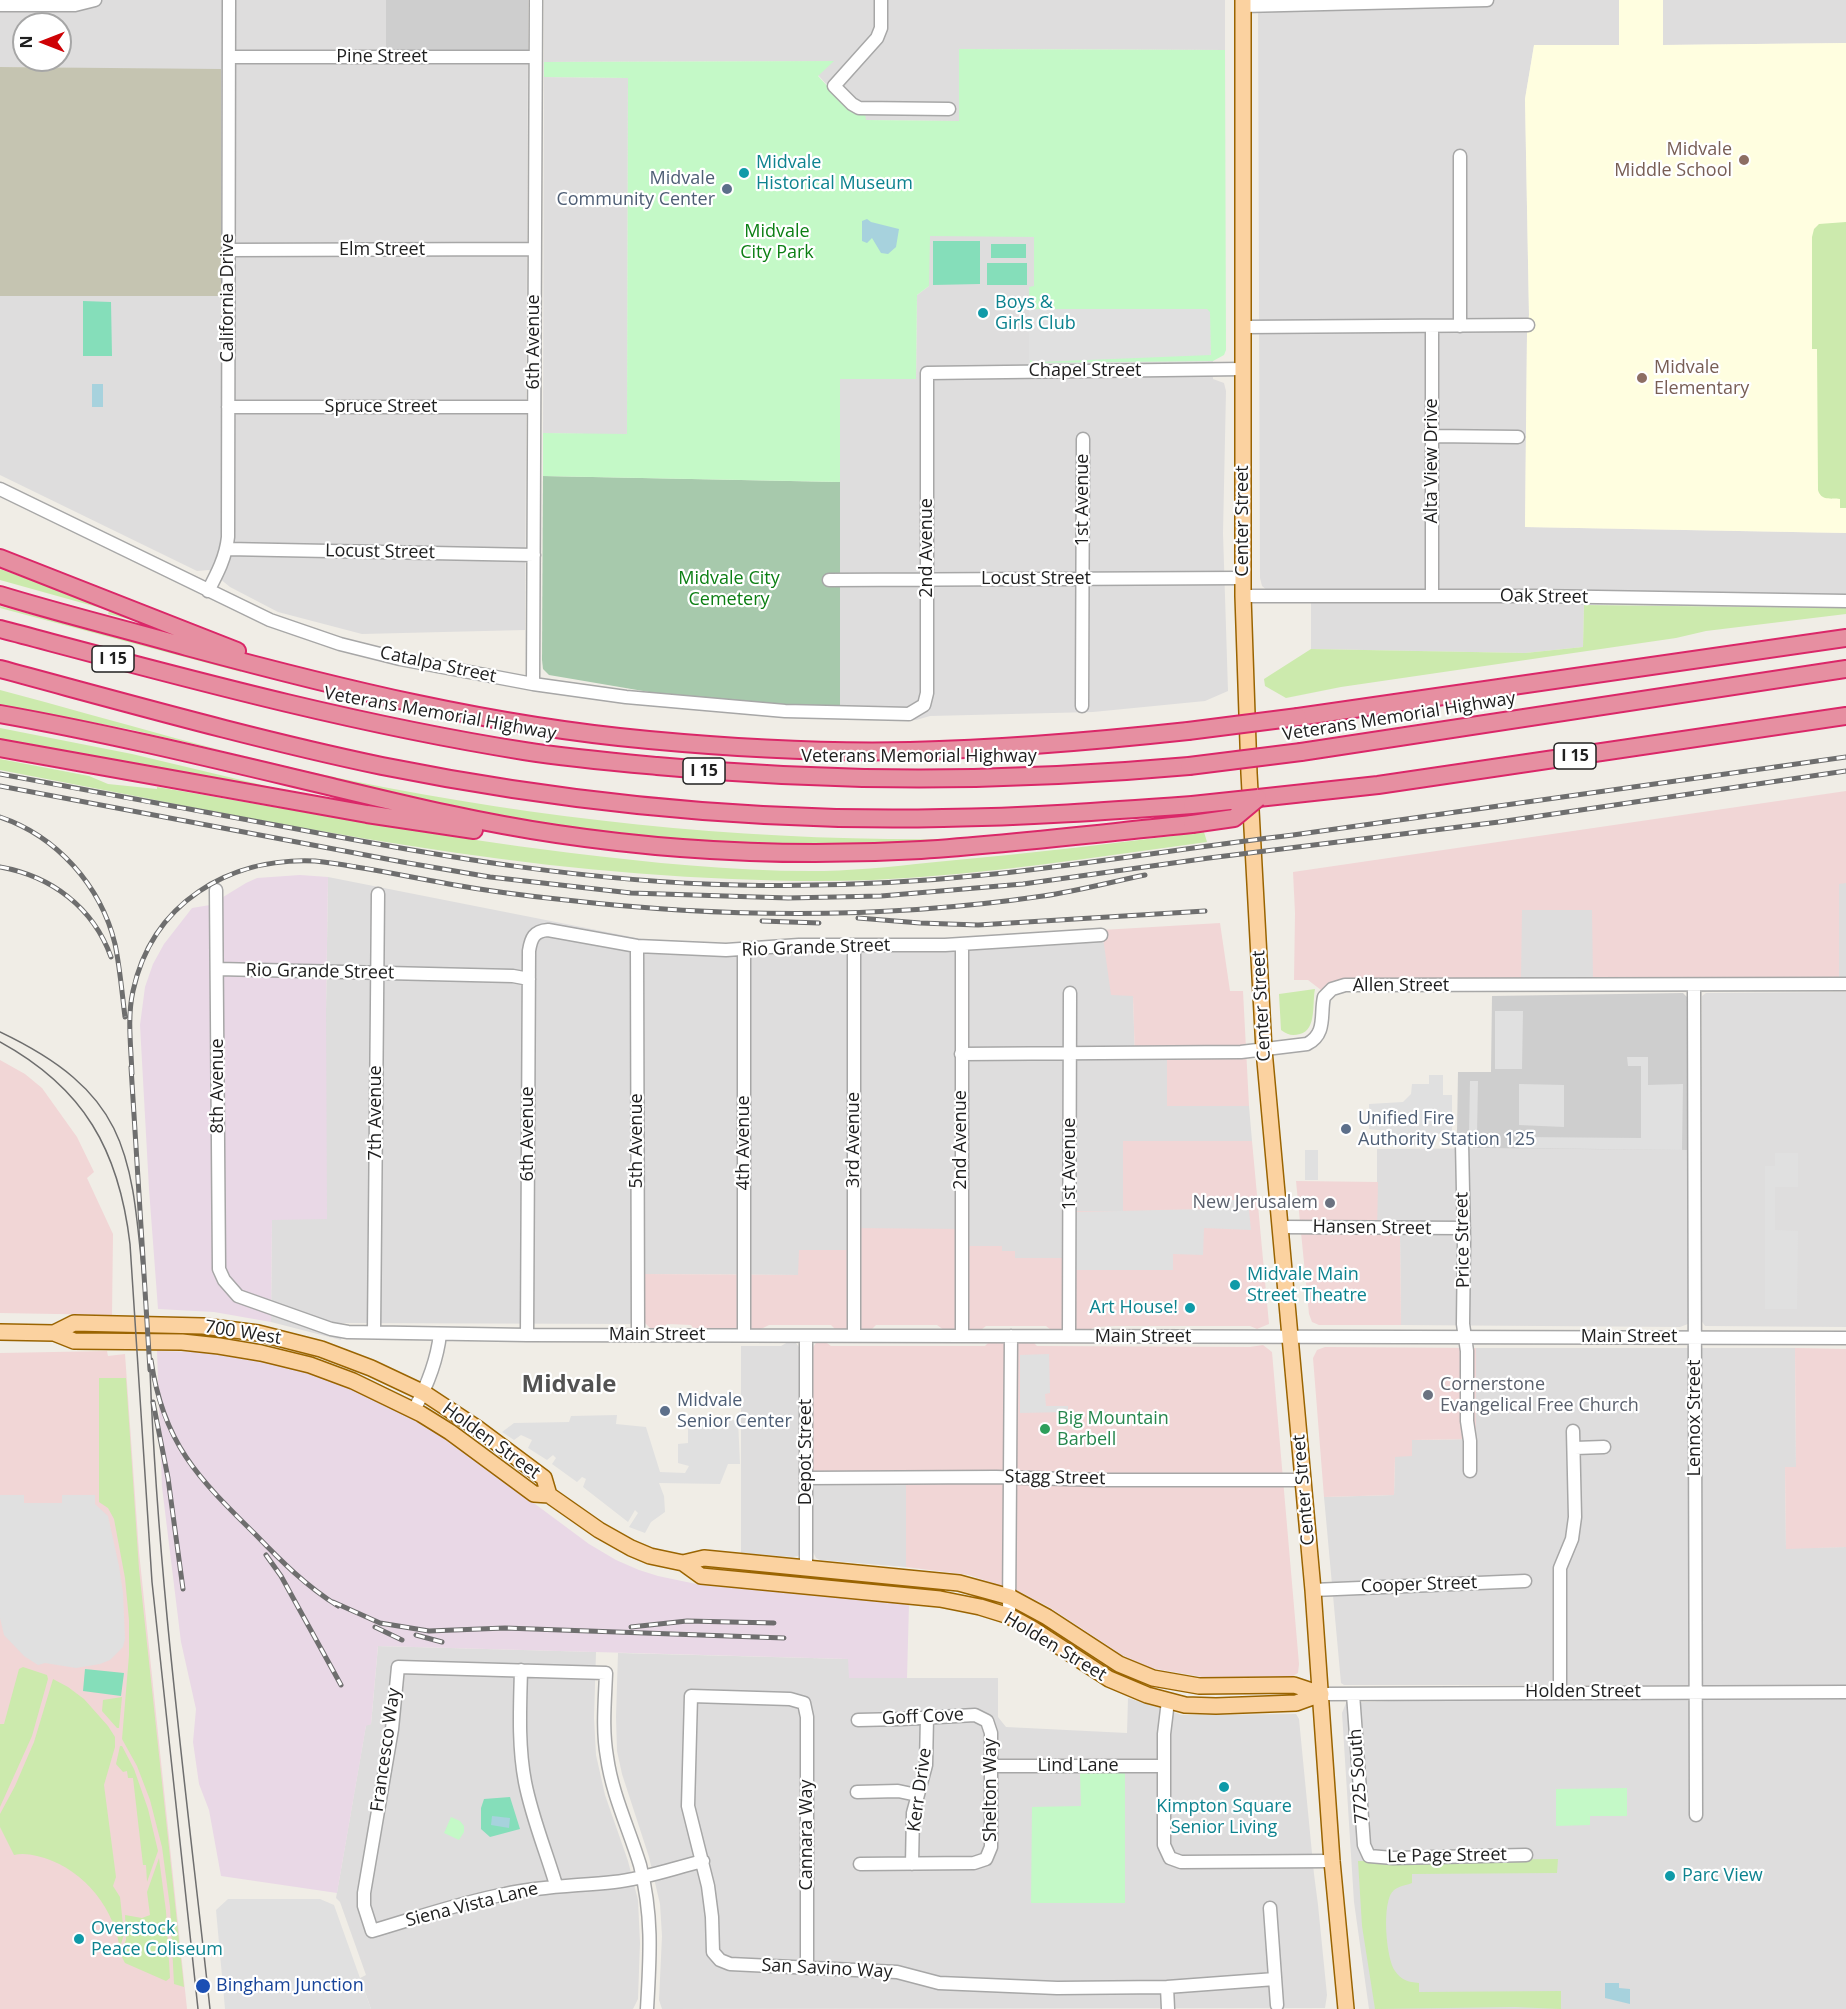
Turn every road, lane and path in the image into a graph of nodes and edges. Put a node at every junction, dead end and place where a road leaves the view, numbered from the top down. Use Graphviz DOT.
graph roads {
  1 [pos="95,0"];
  2 [pos="229,0"];
  3 [pos="536,0"];
  4 [pos="880,0"];
  5 [pos="1487,0"];
  6 [pos="31,2"];
  7 [pos="1243,3"];
  8 [pos="0,4"];
  9 [pos="229,57"];
  10 [pos="535,57"];
  11 [pos="950,109"];
  12 [pos="1460,156"];
  13 [pos="535,249"];
  14 [pos="228,250"];
  15 [pos="1528,325"];
  16 [pos="1432,326"];
  17 [pos="1460,326"];
  18 [pos="1243,327"];
  19 [pos="1243,369"];
  20 [pos="927,373"];
  21 [pos="228,407"];
  22 [pos="534,407"];
  23 [pos="1432,436"];
  24 [pos="1518,437"];
  25 [pos="1083,439"];
  26 [pos="0,489"];
  27 [pos="227,549"];
  28 [pos="534,555"];
  29 [pos="0,558"];
  30 [pos="1243,578"];
  31 [pos="1082,579"];
  32 [pos="830,580"];
  33 [pos="927,580"];
  34 [pos="208,591"];
  35 [pos="0,595"];
  36 [pos="1243,596"];
  37 [pos="1432,596"];
  38 [pos="1846,602"];
  39 [pos="0,629"];
  40 [pos="1846,638"];
  41 [pos="0,669"];
  42 [pos="1846,669"];
  43 [pos="533,684"];
  44 [pos="364,692"];
  45 [pos="1082,706"];
  46 [pos="0,714"];
  47 [pos="909,714"];
  48 [pos="1846,716"];
  49 [pos="0,748"];
  50 [pos="1258,798"];
  51 [pos="690,848"];
  52 [pos="216,890"];
  53 [pos="378,894"];
  54 [pos="534,934"];
  55 [pos="1101,935"];
  56 [pos="962,944"];
  57 [pos="854,945"];
  58 [pos="637,946"];
  59 [pos="744,950"];
  60 [pos="218,969"];
  61 [pos="378,973"];
  62 [pos="529,979"];
  63 [pos="1846,984"];
  64 [pos="1694,985"];
  65 [pos="1070,993"];
  66 [pos="1264,1050"];
  67 [pos="961,1054"];
  68 [pos="1070,1054"];
  69 [pos="1462,1142"];
  70 [pos="1280,1227"];
  71 [pos="1464,1228"];
  72 [pos="224,1280"];
  73 [pos="0,1332"];
  74 [pos="374,1332"];
  75 [pos="54,1333"];
  76 [pos="440,1335"];
  77 [pos="527,1335"];
  78 [pos="638,1335"];
  79 [pos="744,1335"];
  80 [pos="854,1335"];
  81 [pos="962,1335"];
  82 [pos="806,1336"];
  83 [pos="1011,1336"];
  84 [pos="1069,1336"];
  85 [pos="1291,1337"];
  86 [pos="1466,1337"];
  87 [pos="1695,1337"];
  88 [pos="1846,1338"];
  89 [pos="424,1393"];
  90 [pos="414,1410"];
  91 [pos="1573,1431"];
  92 [pos="1604,1447"];
  93 [pos="1575,1448"];
  94 [pos="1470,1471"];
  95 [pos="806,1478"];
  96 [pos="1010,1478"];
  97 [pos="1303,1480"];
  98 [pos="549,1496"];
  99 [pos="682,1563"];
  100 [pos="806,1568"];
  101 [pos="1526,1581"];
  102 [pos="1313,1590"];
  103 [pos="1010,1597"];
  104 [pos="1009,1616"];
  105 [pos="522,1670"];
  106 [pos="1696,1691"];
  107 [pos="1560,1692"];
  108 [pos="1846,1692"];
  109 [pos="1321,1694"];
  110 [pos="1353,1694"];
  111 [pos="1168,1701"];
  112 [pos="804,1703"];
  113 [pos="927,1717"];
  114 [pos="858,1720"];
  115 [pos="987,1721"];
  116 [pos="991,1766"];
  117 [pos="1164,1766"];
  118 [pos="858,1792"];
  119 [pos="917,1795"];
  120 [pos="1696,1815"];
  121 [pos="1526,1855"];
  122 [pos="1369,1856"];
  123 [pos="703,1860"];
  124 [pos="1332,1861"];
  125 [pos="860,1864"];
  126 [pos="912,1864"];
  127 [pos="643,1876"];
  128 [pos="556,1886"];
  129 [pos="1270,1908"];
  130 [pos="372,1932"];
  131 [pos="807,1967"];
  132 [pos="1275,1979"];
  133 [pos="1167,1987"];
  134 [pos="1277,2005"];
  135 [pos="647,2009"];
  136 [pos="1168,2009"];
  137 [pos="1346,2009"];
  1 -- 6 [label="street"];
  2 -- 9 [label="street, California Drive"];
  3 -- 10 [label="street, 6th Avenue"];
  4 -- 11 [label="street"];
  5 -- 7 [label="street"];
  6 -- 8 [label="street"];
  7 -- 18 [label="main road, Center Street"];
  9 -- 10 [label="street, Pine Street"];
  9 -- 14 [label="street, California Drive"];
  10 -- 13 [label="street, 6th Avenue"];
  12 -- 17 [label="street"];
  13 -- 14 [label="street, Elm Street"];
  13 -- 22 [label="street, 6th Avenue"];
  14 -- 21 [label="street, California Drive"];
  15 -- 17 [label="street"];
  16 -- 17 [label="street"];
  16 -- 18 [label="street"];
  16 -- 23 [label="street, Alta View Drive"];
  18 -- 19 [label="main road, Center Street"];
  19 -- 20 [label="street, Chapel Street"];
  19 -- 30 [label="main road, Center Street"];
  20 -- 33 [label="street, 2nd Avenue"];
  21 -- 22 [label="street, Spruce Street"];
  21 -- 27 [label="street, California Drive"];
  22 -- 28 [label="street, 6th Avenue"];
  23 -- 24 [label="street"];
  23 -- 37 [label="street, Alta View Drive"];
  25 -- 31 [label="street, 1st Avenue"];
  26 -- 34 [label="street, Catalpa Street"];
  27 -- 28 [label="street, Locust Street"];
  27 -- 34 [label="street, California Drive"];
  28 -- 43 [label="street, 6th Avenue"];
  29 -- 44 [label="highway"];
  30 -- 31 [label="street, Locust Street"];
  30 -- 36 [label="main road, Center Street"];
  31 -- 33 [label="street, Locust Street"];
  31 -- 45 [label="street, 1st Avenue"];
  32 -- 33 [label="street, Locust Street"];
  33 -- 47 [label="street, 2nd Avenue"];
  34 -- 43 [label="street, Catalpa Street"];
  35 -- 44 [label="highway"];
  36 -- 37 [label="street, Oak Street"];
  36 -- 66 [label="main road, Center Street"];
  37 -- 38 [label="street, Oak Street"];
  39 -- 42 [label="highway, Veterans Memorial Highway / I 15, bridge"];
  40 -- 44 [label="highway, bridge"];
  41 -- 50 [label="highway, I 15, bridge"];
  43 -- 47 [label="street, Catalpa Street"];
  46 -- 51 [label="highway"];
  48 -- 50 [label="highway, I 15"];
  49 -- 51 [label="highway"];
  50 -- 51 [label="highway, bridge"];
  52 -- 60 [label="street, 8th Avenue"];
  53 -- 61 [label="street, 7th Avenue"];
  54 -- 58 [label="street, Rio Grande Street"];
  54 -- 62 [label="street, 6th Avenue"];
  55 -- 56 [label="street, Rio Grande Street"];
  56 -- 57 [label="street, Rio Grande Street"];
  56 -- 67 [label="street, 2nd Avenue"];
  57 -- 59 [label="street, Rio Grande Street"];
  57 -- 80 [label="street, 3rd Avenue"];
  58 -- 59 [label="street, Rio Grande Street"];
  58 -- 78 [label="street, 5th Avenue"];
  59 -- 79 [label="street, 4th Avenue"];
  60 -- 61 [label="street, Rio Grande Street"];
  60 -- 72 [label="street, 8th Avenue"];
  61 -- 62 [label="street, Rio Grande Street"];
  61 -- 74 [label="street, 7th Avenue"];
  62 -- 77 [label="street, 6th Avenue"];
  63 -- 64 [label="street, Allen Street"];
  64 -- 66 [label="street, Allen Street"];
  64 -- 87 [label="street, Lennox Street"];
  65 -- 68 [label="street, 1st Avenue"];
  66 -- 68 [label="street, Allen Street"];
  66 -- 70 [label="main road, Center Street"];
  67 -- 68 [label="street, Allen Street"];
  67 -- 81 [label="street, 2nd Avenue"];
  68 -- 84 [label="street, 1st Avenue"];
  69 -- 71 [label="street, Price Street"];
  70 -- 71 [label="street, Hansen Street"];
  70 -- 85 [label="main road, Center Street"];
  71 -- 86 [label="street, Price Street"];
  72 -- 74 [label="street, Main Street"];
  73 -- 75 [label="main road, 700 West"];
  74 -- 76 [label="street, Main Street"];
  75 -- 89 [label="main road, 700 West"];
  75 -- 90 [label="main road, 700 West"];
  76 -- 77 [label="street, Main Street"];
  76 -- 89 [label="street"];
  77 -- 78 [label="street, Main Street"];
  78 -- 79 [label="street, Main Street"];
  79 -- 82 [label="street, Main Street"];
  80 -- 81 [label="street, Main Street"];
  80 -- 82 [label="street, Main Street"];
  81 -- 83 [label="street, Main Street"];
  82 -- 95 [label="street, Depot Street"];
  83 -- 84 [label="street, Main Street"];
  83 -- 96 [label="street"];
  84 -- 85 [label="street, Main Street"];
  85 -- 86 [label="street, Main Street"];
  85 -- 97 [label="main road, Center Street"];
  86 -- 87 [label="street, Main Street"];
  86 -- 94 [label="street, Price Street"];
  87 -- 88 [label="street, Main Street"];
  87 -- 106 [label="street, Lennox Street"];
  89 -- 90 [label="street"];
  89 -- 98 [label="main road, Holden Street"];
  90 -- 98 [label="main road, Holden Street"];
  91 -- 93 [label="street"];
  92 -- 93 [label="street"];
  93 -- 107 [label="street"];
  95 -- 96 [label="street, Stagg Street"];
  95 -- 100 [label="street, Depot Street"];
  96 -- 97 [label="street, Stagg Street"];
  96 -- 103 [label="street"];
  97 -- 102 [label="main road, Center Street"];
  98 -- 99 [label="main road, Holden Street"];
  99 -- 100 [label="main road, Holden Street"];
  99 -- 104 [label="main road, Holden Street"];
  100 -- 103 [label="main road, Holden Street"];
  101 -- 102 [label="street, Cooper Street"];
  102 -- 109 [label="main road, Center Street"];
  103 -- 104 [label="street"];
  103 -- 109 [label="main road, Holden Street"];
  104 -- 111 [label="main road, Holden Street"];
  105 -- 127 [label="street, Francesco Way"];
  105 -- 128 [label="street"];
  105 -- 130 [label="street, Francesco Way"];
  106 -- 107 [label="street, Holden Street"];
  106 -- 108 [label="street, Holden Street"];
  106 -- 120 [label="street, Lennox Street"];
  107 -- 110 [label="street, Holden Street"];
  109 -- 110 [label="street, Holden Street"];
  109 -- 111 [label="main road, Holden Street"];
  109 -- 124 [label="main road, Center Street"];
  110 -- 122 [label="street, 7725 South"];
  111 -- 117 [label="street"];
  112 -- 123 [label="street, San Savino Way"];
  112 -- 131 [label="street, Cannara Way"];
  113 -- 114 [label="street, Goff Cove"];
  113 -- 115 [label="street, Goff Cove"];
  113 -- 119 [label="street, Kerr Drive"];
  115 -- 116 [label="street, Shelton Way"];
  116 -- 117 [label="street, Lind Lane"];
  116 -- 126 [label="street, Shelton Way"];
  117 -- 124 [label="street"];
  118 -- 119 [label="street"];
  119 -- 126 [label="street, Kerr Drive"];
  121 -- 122 [label="street, Le Page Street"];
  123 -- 127 [label="street, Siena Vista Lane"];
  123 -- 131 [label="street, San Savino Way"];
  124 -- 137 [label="main road, Center Street"];
  125 -- 126 [label="street"];
  127 -- 128 [label="street, Siena Vista Lane"];
  127 -- 135 [label="street"];
  128 -- 130 [label="street, Siena Vista Lane"];
  129 -- 132 [label="street"];
  131 -- 133 [label="street, San Savino Way"];
  132 -- 133 [label="street, San Savino Way"];
  132 -- 134 [label="street"];
  133 -- 136 [label="street"];
}
